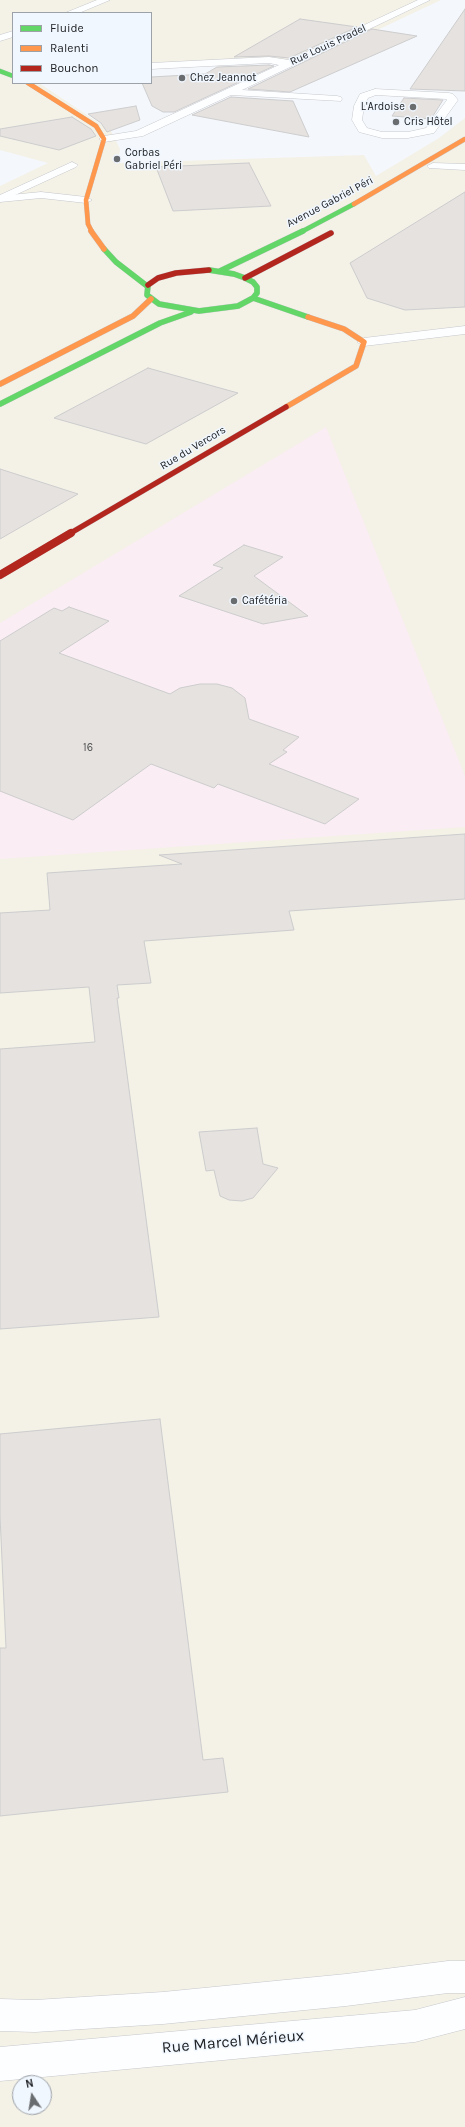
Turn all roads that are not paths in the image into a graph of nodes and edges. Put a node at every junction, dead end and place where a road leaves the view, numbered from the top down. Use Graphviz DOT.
graph roads {
  1 [pos="105,0"];
  2 [pos="425,0"];
  3 [pos="73,12"];
  4 [pos="12,34"];
  5 [pos="0,38"];
  6 [pos="288,63"];
  7 [pos="152,66"];
  8 [pos="30,84"];
  9 [pos="231,92"];
  10 [pos="362,100"];
  11 [pos="465,138"];
  12 [pos="104,139"];
  13 [pos="449,150"];
  14 [pos="72,165"];
  15 [pos="465,167"];
  16 [pos="431,169"];
  17 [pos="0,199"];
  18 [pos="86,200"];
  19 [pos="339,229"];
  20 [pos="109,251"];
  21 [pos="122,256"];
  22 [pos="162,268"];
  23 [pos="187,271"];
  24 [pos="220,271"];
  25 [pos="245,278"];
  26 [pos="147,286"];
  27 [pos="253,298"];
  28 [pos="151,299"];
  29 [pos="238,306"];
  30 [pos="199,311"];
  31 [pos="344,329"];
  32 [pos="465,330"];
  33 [pos="364,342"];
  34 [pos="0,384"];
  35 [pos="0,404"];
  36 [pos="0,575"];
  37 [pos="465,1978"];
  38 [pos="465,2013"];
  39 [pos="0,2014"];
  40 [pos="0,2064"];
  1 -- 3 [label="street"];
  2 -- 6 [label="street, Rue Louis Pradel"];
  4 -- 5 [label="street"];
  6 -- 7 [label="street"];
  6 -- 9 [label="street, Rue Louis Pradel"];
  8 -- 12 [label="main road"];
  9 -- 10 [label="street, Rue Louis Pradel"];
  9 -- 12 [label="street, Rue Louis Pradel"];
  10 -- 10 [label="street"];
  11 -- 13 [label="main road, Avenue Gabriel Péri"];
  12 -- 18 [label="main road"];
  13 -- 16 [label="main road, Avenue Gabriel Péri"];
  13 -- 24 [label="main road, Avenue Gabriel Péri"];
  14 -- 17 [label="street"];
  15 -- 16 [label="street"];
  17 -- 18 [label="street"];
  18 -- 20 [label="main road"];
  19 -- 25 [label="main road"];
  20 -- 21 [label="main road"];
  20 -- 26 [label="main road"];
  22 -- 23 [label="main road"];
  23 -- 24 [label="main road"];
  23 -- 26 [label="main road"];
  24 -- 25 [label="main road"];
  25 -- 27 [label="main road"];
  26 -- 28 [label="main road"];
  27 -- 29 [label="main road"];
  27 -- 31 [label="main road"];
  28 -- 30 [label="main road"];
  28 -- 34 [label="main road"];
  29 -- 30 [label="main road"];
  29 -- 31 [label="main road"];
  30 -- 35 [label="main road"];
  31 -- 33 [label="main road"];
  32 -- 33 [label="street"];
  33 -- 36 [label="main road, Rue du Vercors"];
  37 -- 39 [label="street"];
  38 -- 40 [label="street, Rue Marcel Mérieux"];
}
